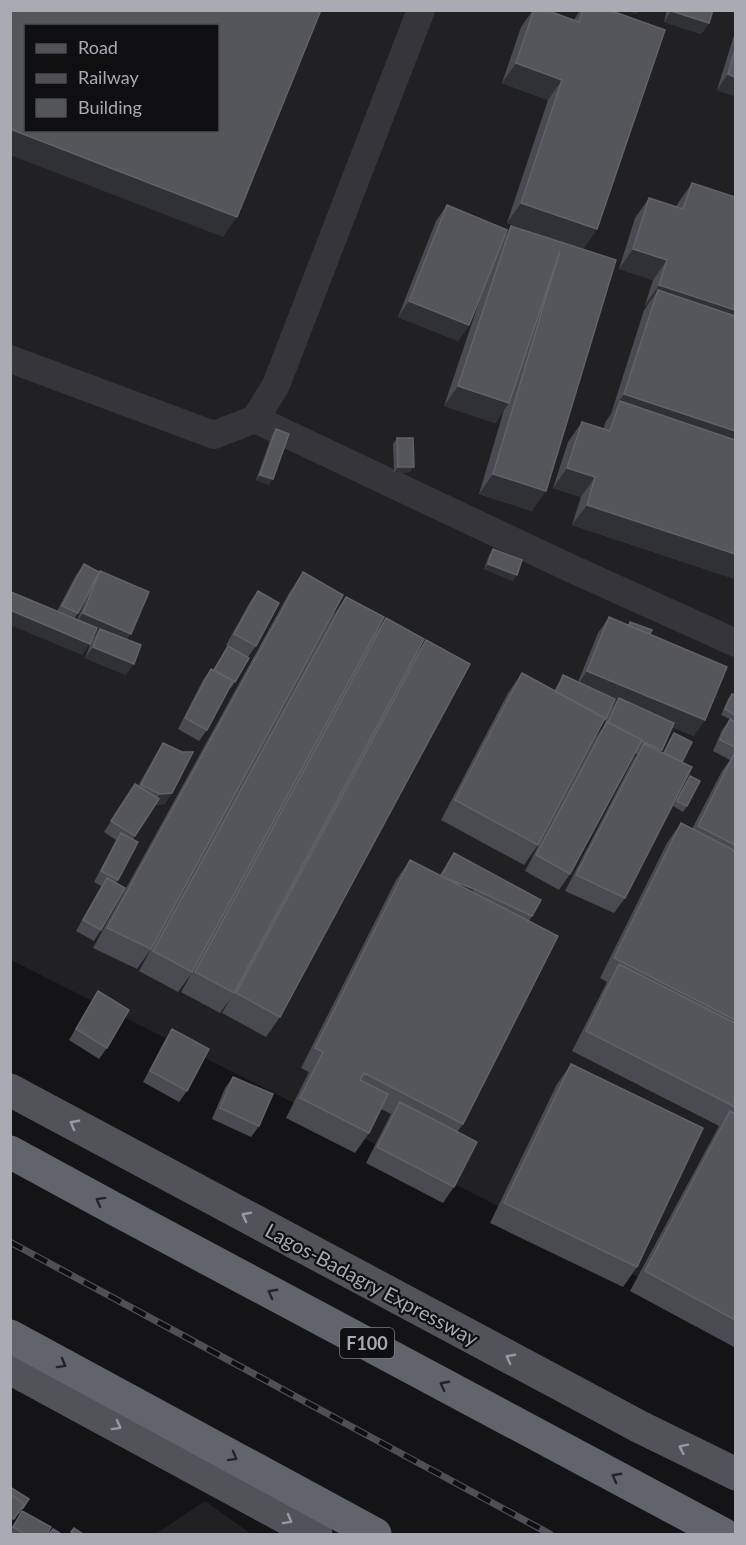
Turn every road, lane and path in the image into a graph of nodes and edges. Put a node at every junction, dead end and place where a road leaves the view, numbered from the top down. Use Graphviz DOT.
graph roads {
  1 [pos="421,10"];
  2 [pos="10,359"];
  3 [pos="255,419"];
  4 [pos="735,643"];
  5 [pos="10,1090"];
  6 [pos="10,1152"];
  7 [pos="10,1336"];
  8 [pos="10,1368"];
  9 [pos="735,1473"];
  10 [pos="315,1534"];
  11 [pos="375,1534"];
  12 [pos="723,1534"];
  1 -- 3 [label="street"];
  2 -- 3 [label="street"];
  3 -- 4 [label="street"];
  9 -- 5 [label="main road, Lagos-Badagry Expressway, one-way"];
  12 -- 6 [label="highway, F100, one-way"];
  7 -- 11 [label="highway, one-way"];
  8 -- 10 [label="main road, one-way"];
}
